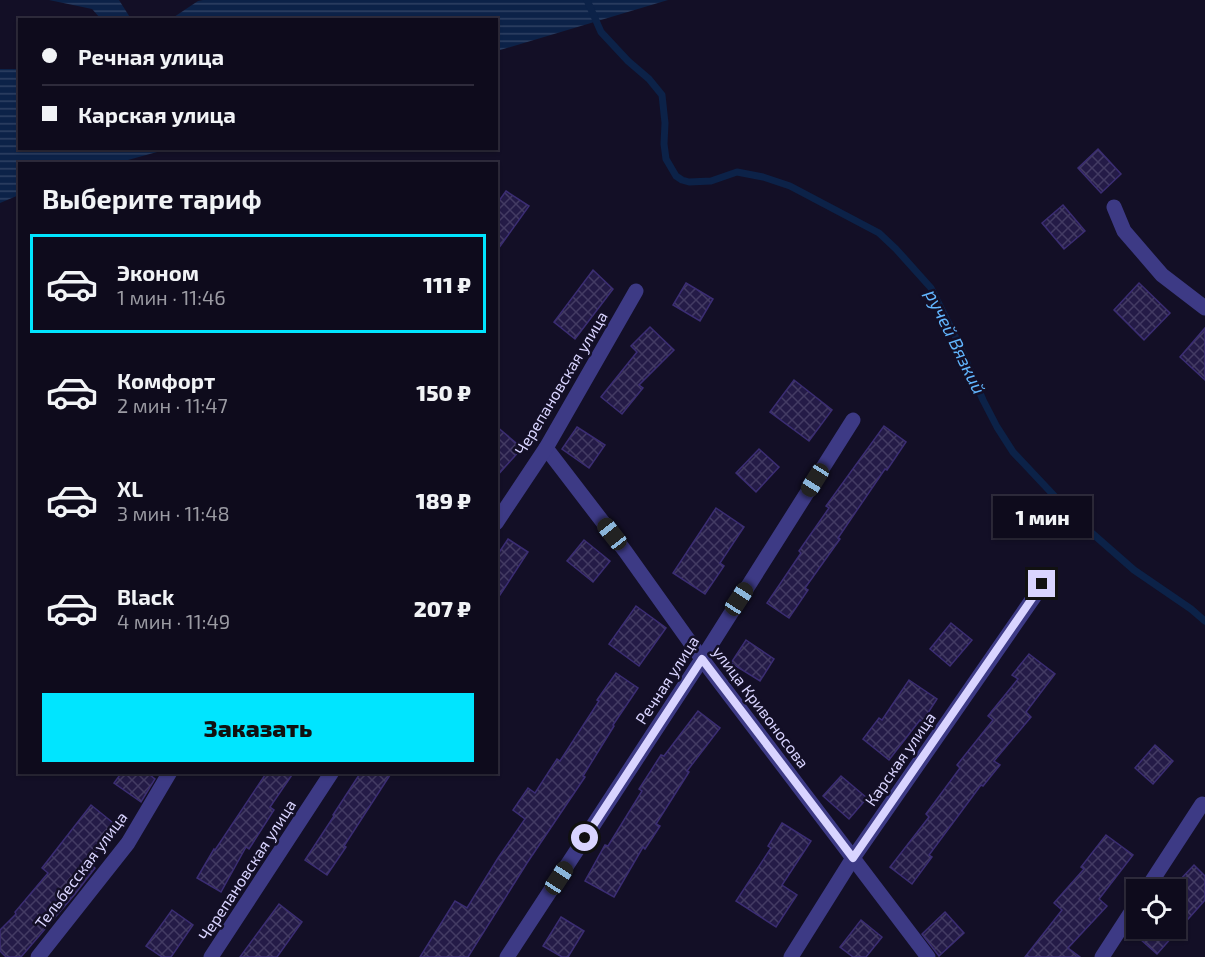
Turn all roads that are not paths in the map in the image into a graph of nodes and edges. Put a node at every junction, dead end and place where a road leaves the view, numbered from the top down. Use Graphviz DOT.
graph roads {
  1 [pos="1114,207"];
  2 [pos="636,291"];
  3 [pos="1205,308"];
  4 [pos="853,420"];
  5 [pos="546,448"];
  6 [pos="498,520"];
  7 [pos="1042,584"];
  8 [pos="702,659"];
  9 [pos="169,774"];
  10 [pos="331,774"];
  11 [pos="1202,804"];
  12 [pos="853,858"];
  13 [pos="1153,879"];
  14 [pos="1126,920"];
  15 [pos="38,957"];
  16 [pos="211,957"];
  17 [pos="507,957"];
  18 [pos="791,957"];
  19 [pos="928,957"];
  20 [pos="1102,957"];
  1 -- 3 [label="street"];
  2 -- 5 [label="street, Черепановская улица"];
  4 -- 8 [label="street, Речная улица"];
  5 -- 6 [label="street, Черепановская улица"];
  5 -- 8 [label="street, улица Кривоносова"];
  7 -- 12 [label="street, Карская улица"];
  8 -- 12 [label="street, улица Кривоносова"];
  8 -- 17 [label="street, Речная улица"];
  9 -- 15 [label="street, Тельбесская улица"];
  10 -- 16 [label="street, Черепановская улица"];
  11 -- 13 [label="street"];
  12 -- 18 [label="street, Карская улица"];
  12 -- 19 [label="street, улица Кривоносова"];
  14 -- 20 [label="street"];
}
